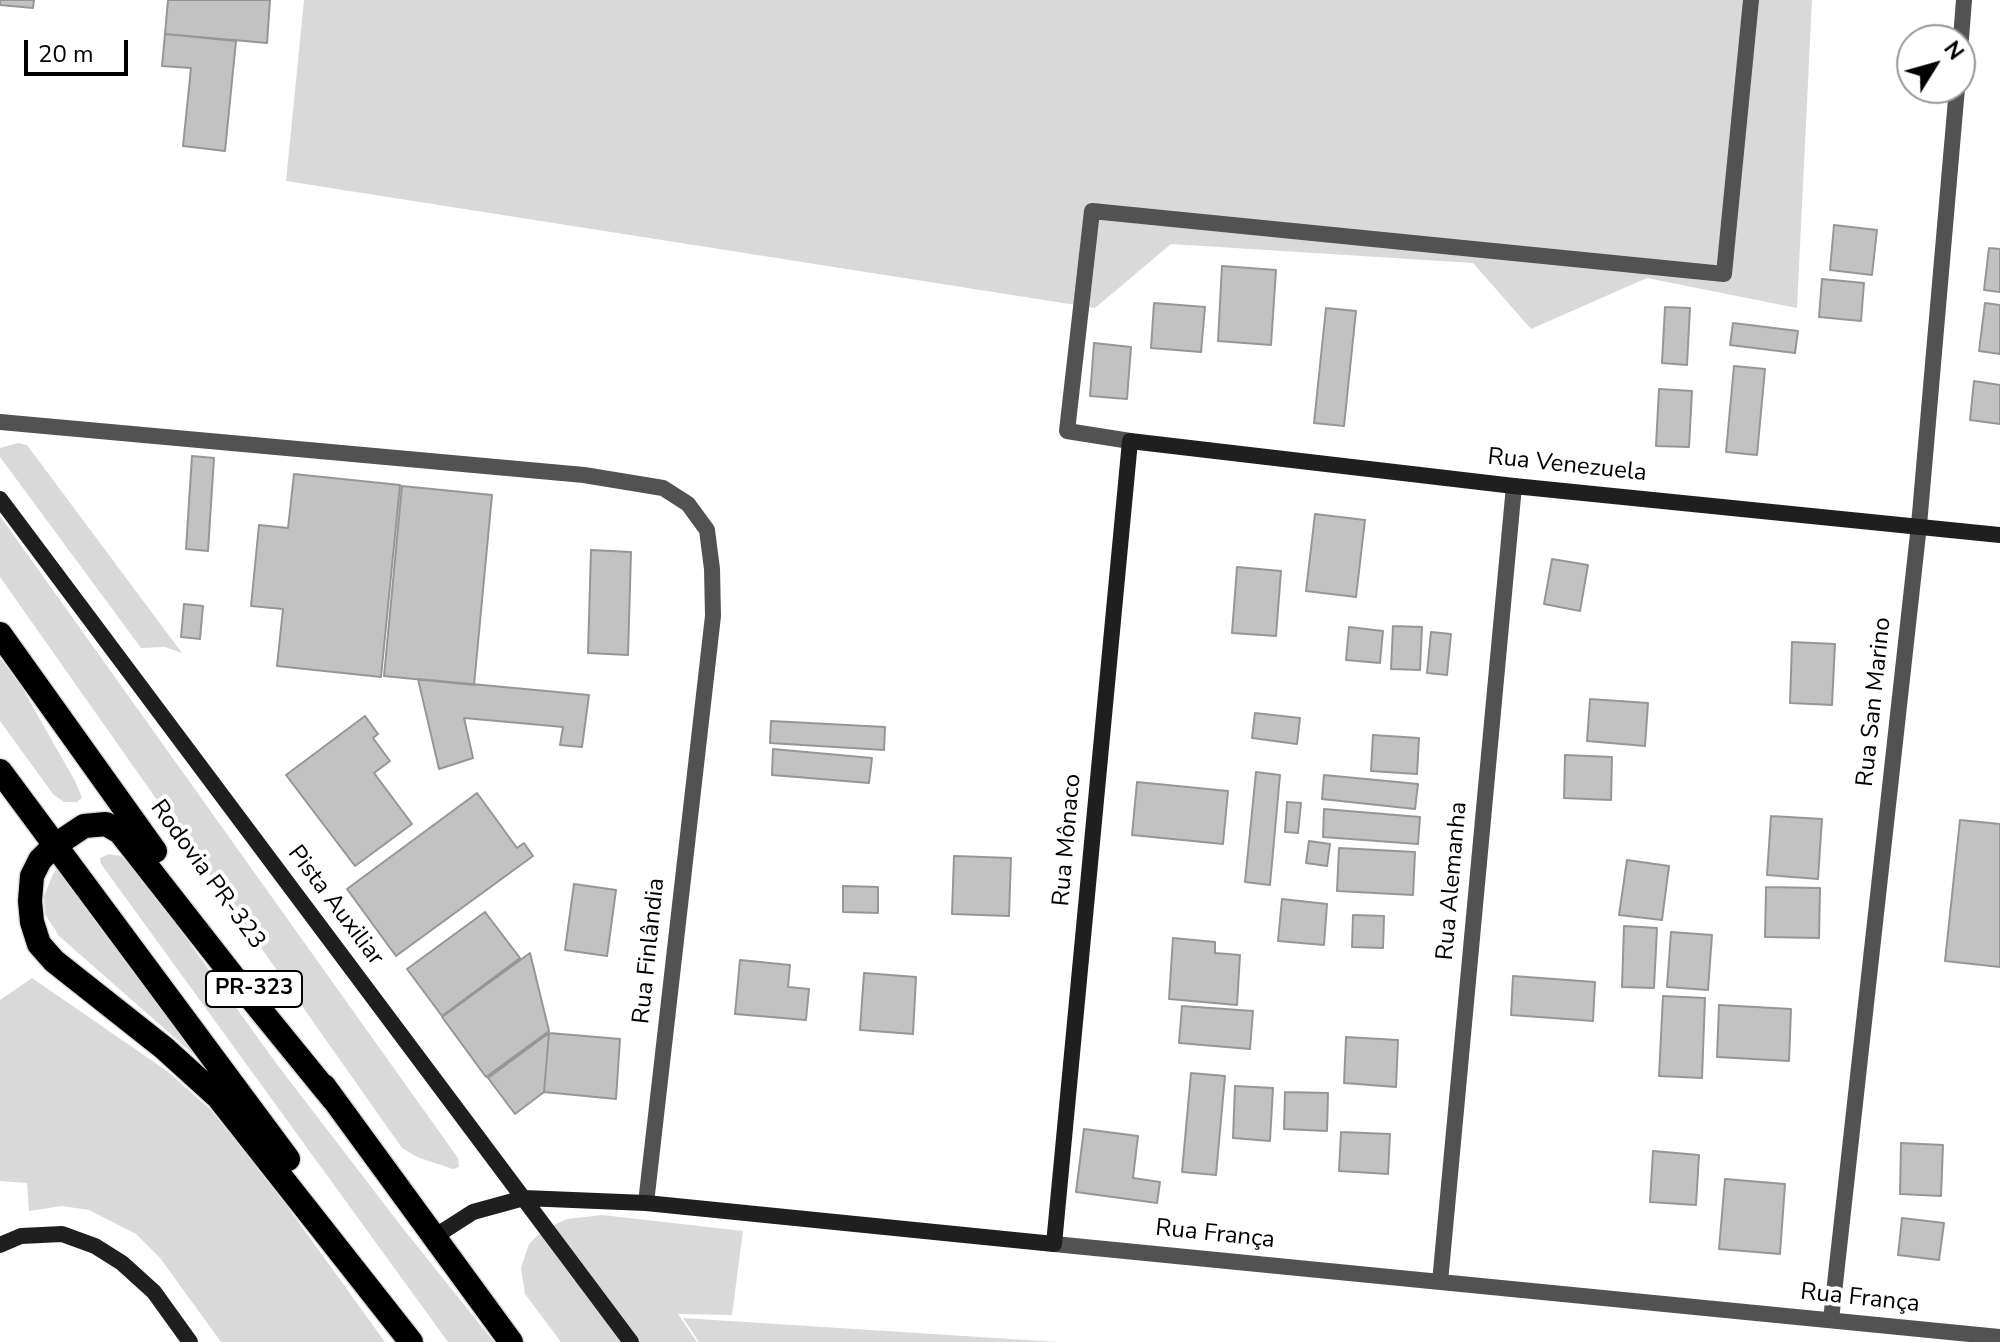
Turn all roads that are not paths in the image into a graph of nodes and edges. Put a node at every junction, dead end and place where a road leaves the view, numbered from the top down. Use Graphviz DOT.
graph roads {
  1 [pos="1751,0"];
  2 [pos="1964,0"];
  3 [pos="1962,24"];
  4 [pos="1956,104"];
  5 [pos="0,422"];
  6 [pos="1130,441"];
  7 [pos="1514,486"];
  8 [pos="0,499"];
  9 [pos="1919,525"];
  10 [pos="2000,535"];
  11 [pos="0,634"];
  12 [pos="0,771"];
  13 [pos="54,846"];
  14 [pos="333,1099"];
  15 [pos="524,1198"];
  16 [pos="646,1203"];
  17 [pos="434,1237"];
  18 [pos="1054,1244"];
  19 [pos="0,1245"];
  20 [pos="1440,1282"];
  21 [pos="1831,1320"];
  22 [pos="2000,1337"];
  23 [pos="190,1342"];
  24 [pos="411,1342"];
  25 [pos="422,1342"];
  26 [pos="511,1342"];
  27 [pos="631,1342"];
  1 -- 6 [label="street"];
  2 -- 3 [label="street"];
  4 -- 9 [label="street, Rua San Marino"];
  5 -- 16 [label="street, Rua Finlândia"];
  6 -- 7 [label="street, Rua Venezuela"];
  6 -- 18 [label="street, Rua Mônaco"];
  7 -- 9 [label="street, Rua Venezuela"];
  7 -- 20 [label="street, Rua Alemanha"];
  8 -- 15 [label="street, Pista Auxiliar"];
  9 -- 10 [label="street, Rua Venezuela"];
  9 -- 21 [label="street, Rua San Marino"];
  11 -- 14 [label="highway, Rodovia PR-323 / PR-323"];
  12 -- 13 [label="highway, PR-323"];
  13 -- 14 [label="highway"];
  13 -- 24 [label="highway"];
  13 -- 25 [label="highway, PR-323"];
  14 -- 17 [label="highway, Rodovia PR-323 / PR-323"];
  15 -- 16 [label="street, Rua França"];
  15 -- 17 [label="street, Rua França"];
  15 -- 27 [label="street, Pista Auxiliar"];
  16 -- 18 [label="street, Rua França"];
  17 -- 26 [label="highway, Rodovia PR-323 / PR-323"];
  18 -- 20 [label="street, Rua França"];
  19 -- 23 [label="street"];
  20 -- 21 [label="street, Rua França"];
  21 -- 22 [label="street, Rua França"];
}
